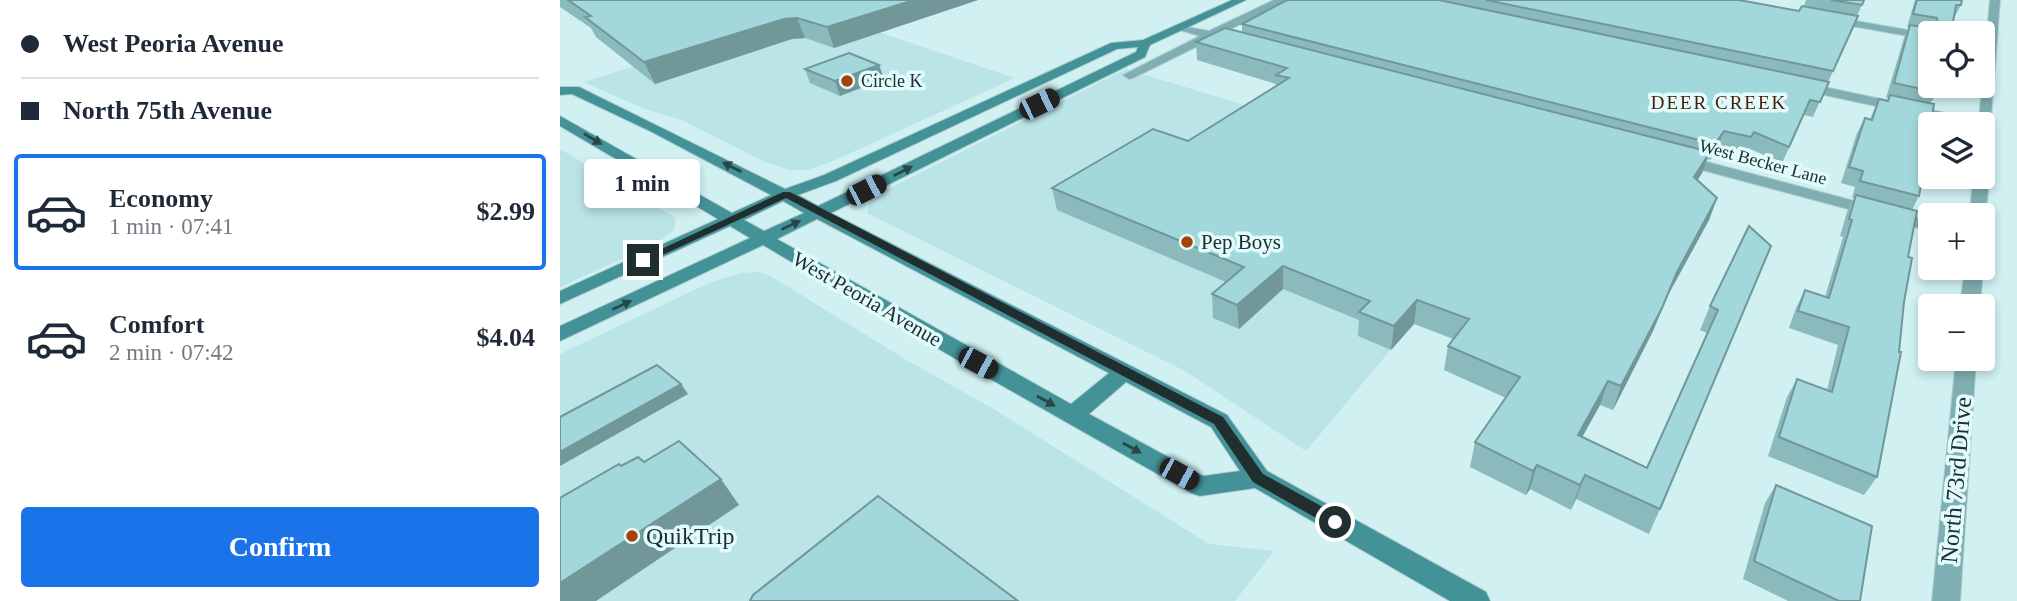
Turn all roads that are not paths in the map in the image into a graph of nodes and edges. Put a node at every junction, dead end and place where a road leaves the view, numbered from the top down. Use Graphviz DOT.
graph roads {
  1 [pos="1241,0"];
  2 [pos="1282,0"];
  3 [pos="1995,0"];
  4 [pos="1818,17"];
  5 [pos="1991,21"];
  6 [pos="1180,27"];
  7 [pos="1210,35"];
  8 [pos="1918,35"];
  9 [pos="1145,43"];
  10 [pos="1252,46"];
  11 [pos="1108,49"];
  12 [pos="1129,75"];
  13 [pos="1087,80"];
  14 [pos="1788,84"];
  15 [pos="560,91"];
  16 [pos="1920,112"];
  17 [pos="560,120"];
  18 [pos="1671,157"];
  19 [pos="786,194"];
  20 [pos="820,212"];
  21 [pos="730,220"];
  22 [pos="1918,223"];
  23 [pos="762,239"];
  24 [pos="560,298"];
  25 [pos="560,334"];
  26 [pos="1965,371"];
  27 [pos="1125,372"];
  28 [pos="1072,416"];
  29 [pos="1258,478"];
  30 [pos="1476,601"];
  31 [pos="1946,601"];
  1 -- 6 [label="main road"];
  2 -- 7 [label="street"];
  3 -- 5 [label="street"];
  4 -- 8 [label="street"];
  6 -- 7 [label="street"];
  6 -- 9 [label="main road"];
  7 -- 10 [label="street"];
  7 -- 12 [label="street"];
  9 -- 11 [label="main road"];
  9 -- 13 [label="main road"];
  11 -- 13 [label="main road"];
  11 -- 19 [label="main road"];
  20 -- 13 [label="main road, one-way"];
  14 -- 16 [label="street"];
  19 -- 15 [label="main road, one-way"];
  17 -- 21 [label="main road, West Peoria Avenue, one-way"];
  18 -- 22 [label="street, West Becker Lane"];
  19 -- 20 [label="main road"];
  19 -- 21 [label="main road"];
  23 -- 20 [label="main road, one-way"];
  20 -- 27 [label="main road"];
  21 -- 23 [label="main road, West Peoria Avenue"];
  21 -- 24 [label="main road"];
  25 -- 23 [label="main road, one-way"];
  23 -- 28 [label="main road, West Peoria Avenue, one-way"];
  26 -- 31 [label="street, North 73rd Drive"];
  27 -- 28 [label="main road"];
  27 -- 29 [label="main road"];
  28 -- 29 [label="main road, West Peoria Avenue, one-way"];
  29 -- 30 [label="main road"];
}
